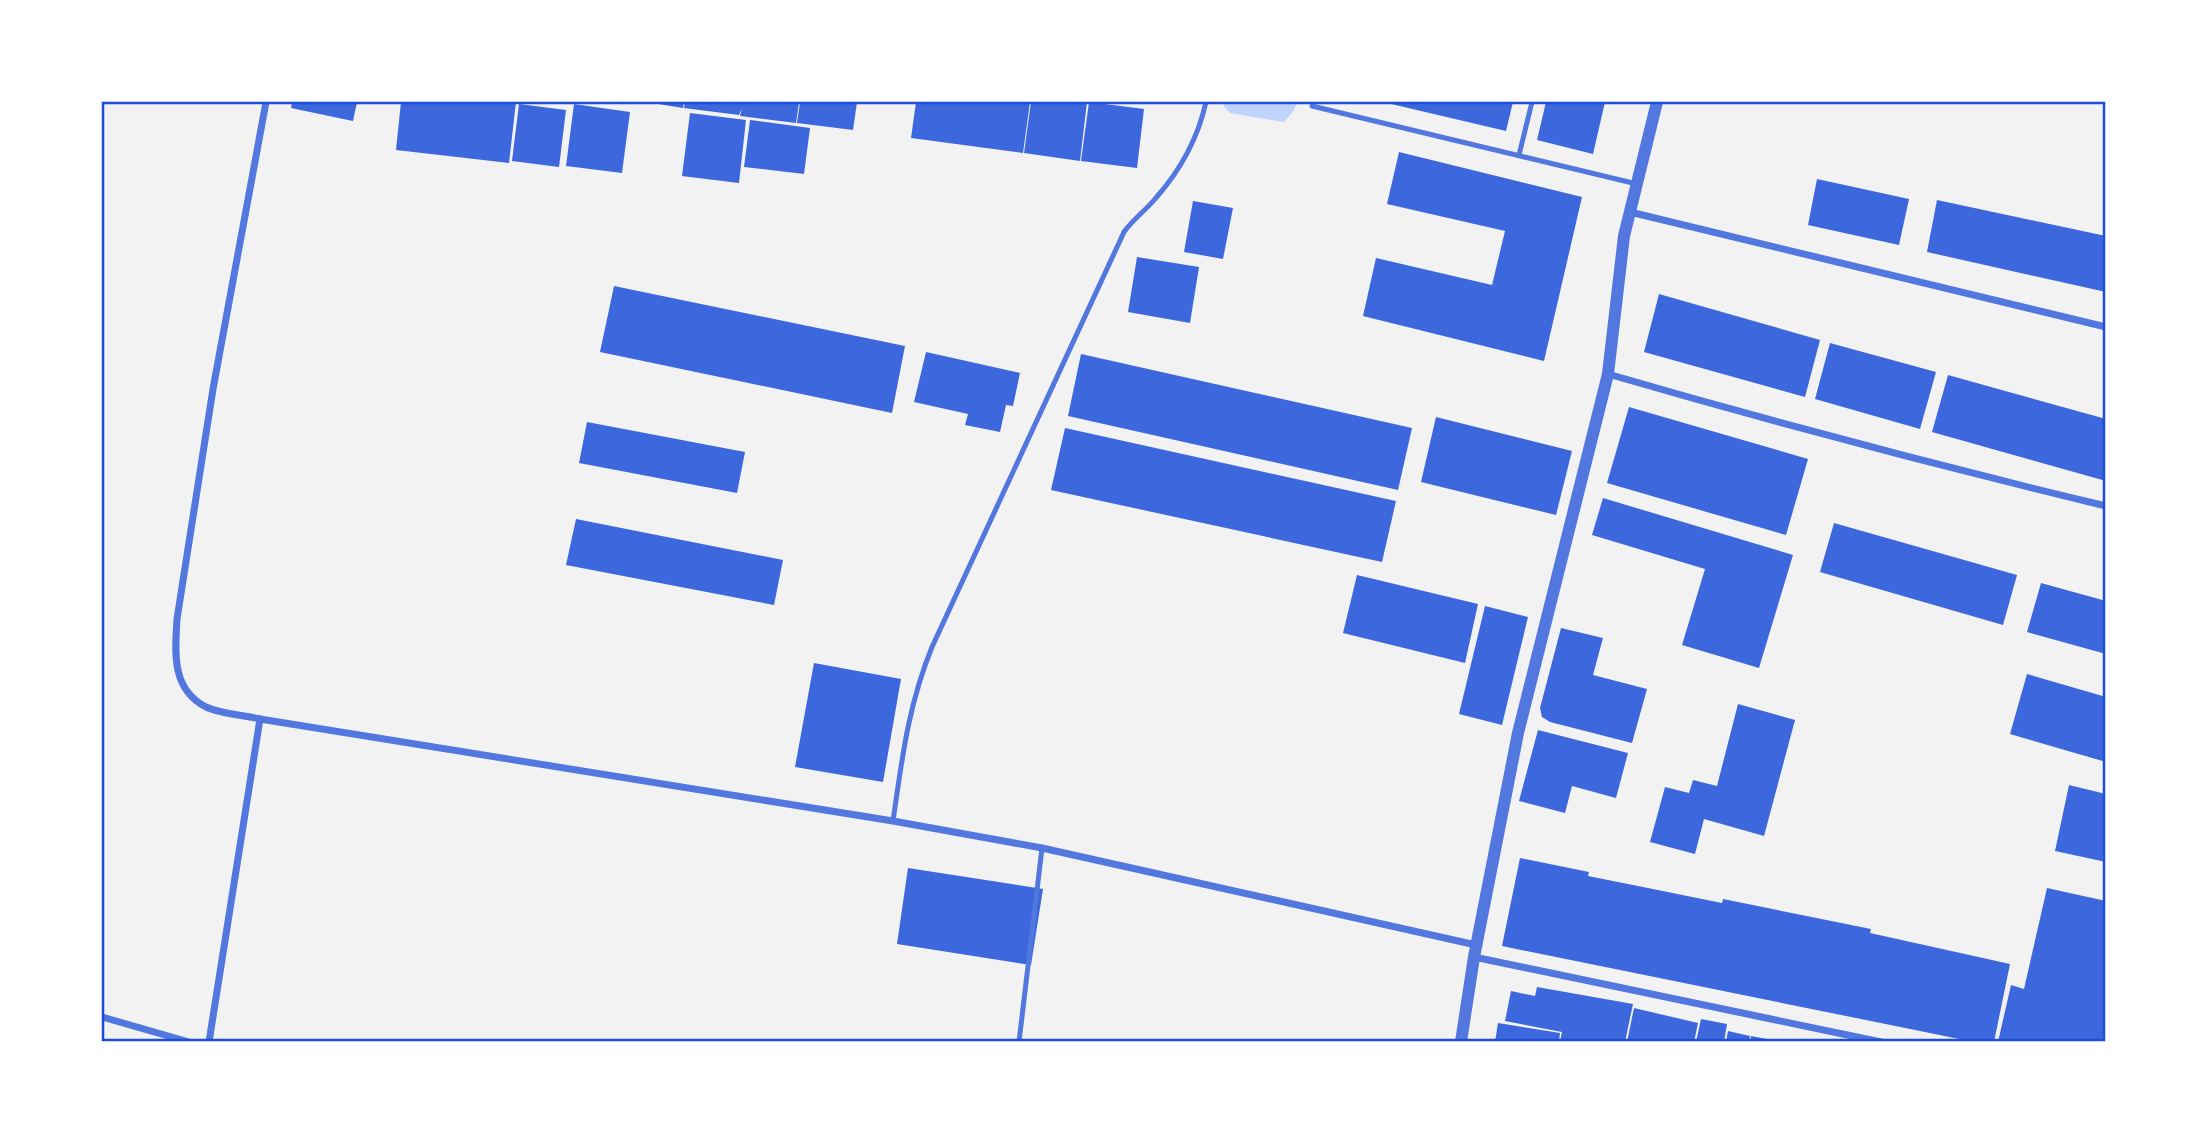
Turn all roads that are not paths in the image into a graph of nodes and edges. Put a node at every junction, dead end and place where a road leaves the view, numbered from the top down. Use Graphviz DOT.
graph roads {
  1 [pos="266,102"];
  2 [pos="1206,102"];
  3 [pos="1532,102"];
  4 [pos="1657,102"];
  5 [pos="1312,106"];
  6 [pos="1519,155"];
  7 [pos="1637,184"];
  8 [pos="1630,212"];
  9 [pos="2105,327"];
  10 [pos="1608,374"];
  11 [pos="2105,506"];
  12 [pos="260,719"];
  13 [pos="893,821"];
  14 [pos="1042,848"];
  15 [pos="1475,951"];
  16 [pos="102,1017"];
  17 [pos="189,1041"];
  18 [pos="209,1041"];
  19 [pos="1019,1041"];
  20 [pos="1461,1041"];
  21 [pos="1881,1041"];
  1 -- 12 [label="street"];
  2 -- 13 [label="lane"];
  3 -- 6 [label="lane"];
  4 -- 7 [label="street"];
  5 -- 6 [label="lane"];
  6 -- 7 [label="lane"];
  7 -- 8 [label="street"];
  8 -- 9 [label="street"];
  8 -- 10 [label="street"];
  10 -- 11 [label="street"];
  10 -- 15 [label="street"];
  12 -- 13 [label="street"];
  12 -- 18 [label="street"];
  13 -- 14 [label="street"];
  14 -- 15 [label="street"];
  14 -- 19 [label="lane"];
  15 -- 20 [label="street"];
  15 -- 21 [label="street"];
  16 -- 17 [label="street"];
}
